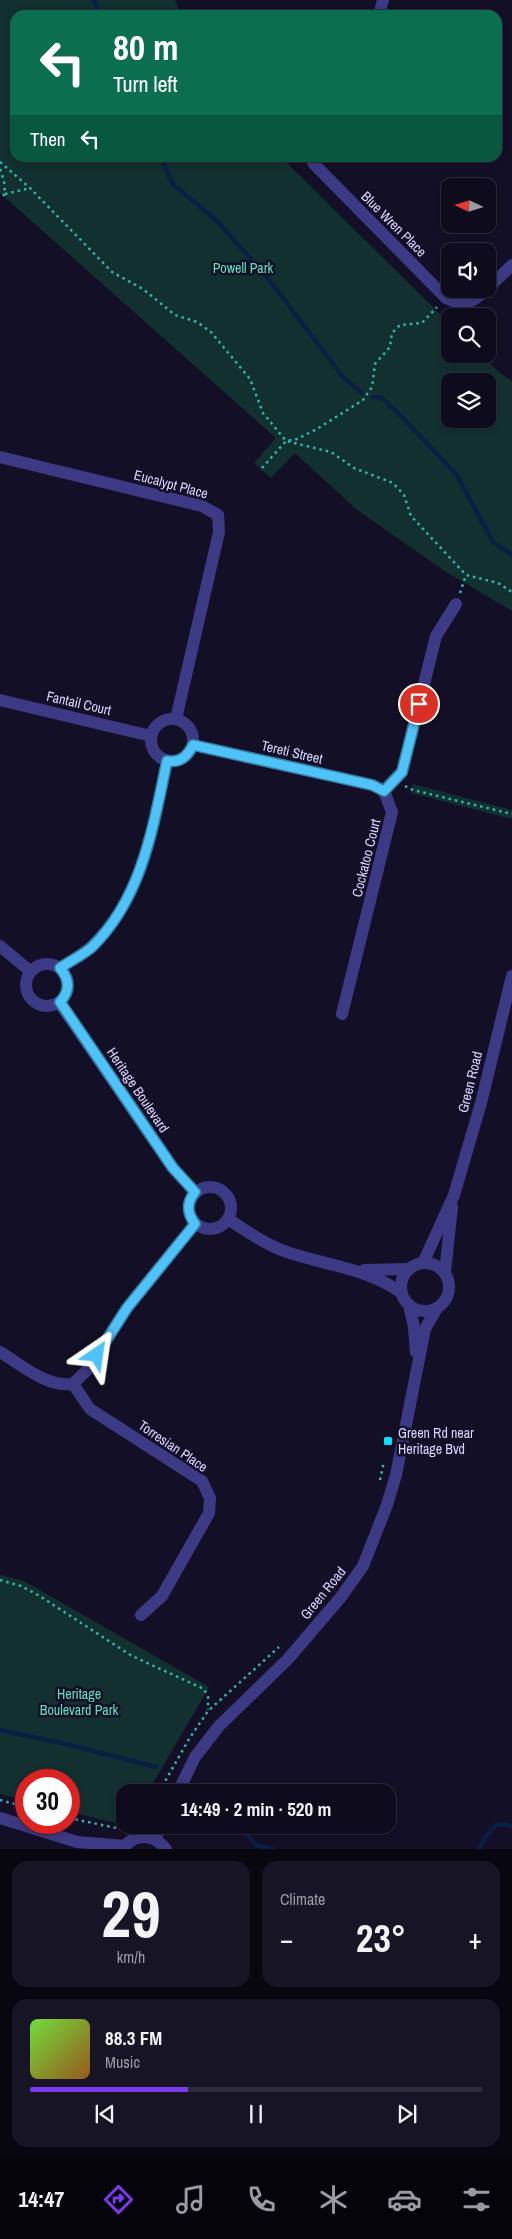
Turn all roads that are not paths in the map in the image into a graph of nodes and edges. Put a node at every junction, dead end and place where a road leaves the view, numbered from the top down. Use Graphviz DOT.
graph roads {
  1 [pos="313,162"];
  2 [pos="512,265"];
  3 [pos="496,280"];
  4 [pos="441,293"];
  5 [pos="446,298"];
  6 [pos="477,298"];
  7 [pos="0,457"];
  8 [pos="456,604"];
  9 [pos="0,700"];
  10 [pos="176,719"];
  11 [pos="151,736"];
  12 [pos="193,745"];
  13 [pos="167,761"];
  14 [pos="384,791"];
  15 [pos="0,946"];
  16 [pos="60,968"];
  17 [pos="30,971"];
  18 [pos="512,976"];
  19 [pos="60,1002"];
  20 [pos="342,1014"];
  21 [pos="195,1192"];
  22 [pos="454,1195"];
  23 [pos="228,1219"];
  24 [pos="195,1224"];
  25 [pos="423,1263"];
  26 [pos="409,1269"];
  27 [pos="359,1270"];
  28 [pos="444,1272"];
  29 [pos="402,1293"];
  30 [pos="409,1306"];
  31 [pos="437,1308"];
  32 [pos="0,1352"];
  33 [pos="418,1372"];
  34 [pos="73,1384"];
  35 [pos="141,1615"];
  36 [pos="182,1784"];
  37 [pos="0,1818"];
  38 [pos="158,1834"];
  39 [pos="155,1839"];
  40 [pos="124,1848"];
  41 [pos="166,1849"];
  1 -- 4 [label="street, Blue Wren Place"];
  2 -- 3 [label="street"];
  5 -- 6 [label="street, Blue Wren Place"];
  7 -- 10 [label="street, Eucalypt Place"];
  8 -- 14 [label="street"];
  9 -- 11 [label="street, Fantail Court"];
  10 -- 11 [label="street"];
  10 -- 12 [label="street"];
  11 -- 13 [label="street"];
  12 -- 13 [label="street"];
  12 -- 14 [label="street, Tereti Street"];
  13 -- 16 [label="street"];
  14 -- 20 [label="street, Cockatoo Court"];
  15 -- 17 [label="street"];
  16 -- 17 [label="street"];
  16 -- 19 [label="street"];
  17 -- 19 [label="street"];
  18 -- 22 [label="street, Green Road"];
  19 -- 21 [label="street, Heritage Boulevard"];
  21 -- 23 [label="street"];
  21 -- 24 [label="street"];
  22 -- 25 [label="street, Green Road"];
  22 -- 28 [label="street, Green Road"];
  23 -- 24 [label="street"];
  23 -- 27 [label="street"];
  24 -- 34 [label="street"];
  25 -- 26 [label="street"];
  25 -- 28 [label="street"];
  26 -- 27 [label="street"];
  26 -- 29 [label="street"];
  27 -- 29 [label="street"];
  28 -- 31 [label="street"];
  29 -- 30 [label="street"];
  30 -- 31 [label="street"];
  30 -- 33 [label="street, Green Road"];
  31 -- 33 [label="street, Green Road"];
  32 -- 34 [label="street"];
  33 -- 36 [label="street, Green Road"];
  34 -- 35 [label="street, Torresian Place"];
  37 -- 40 [label="street"];
  38 -- 39 [label="street"];
  39 -- 40 [label="street"];
  39 -- 41 [label="street"];
}
